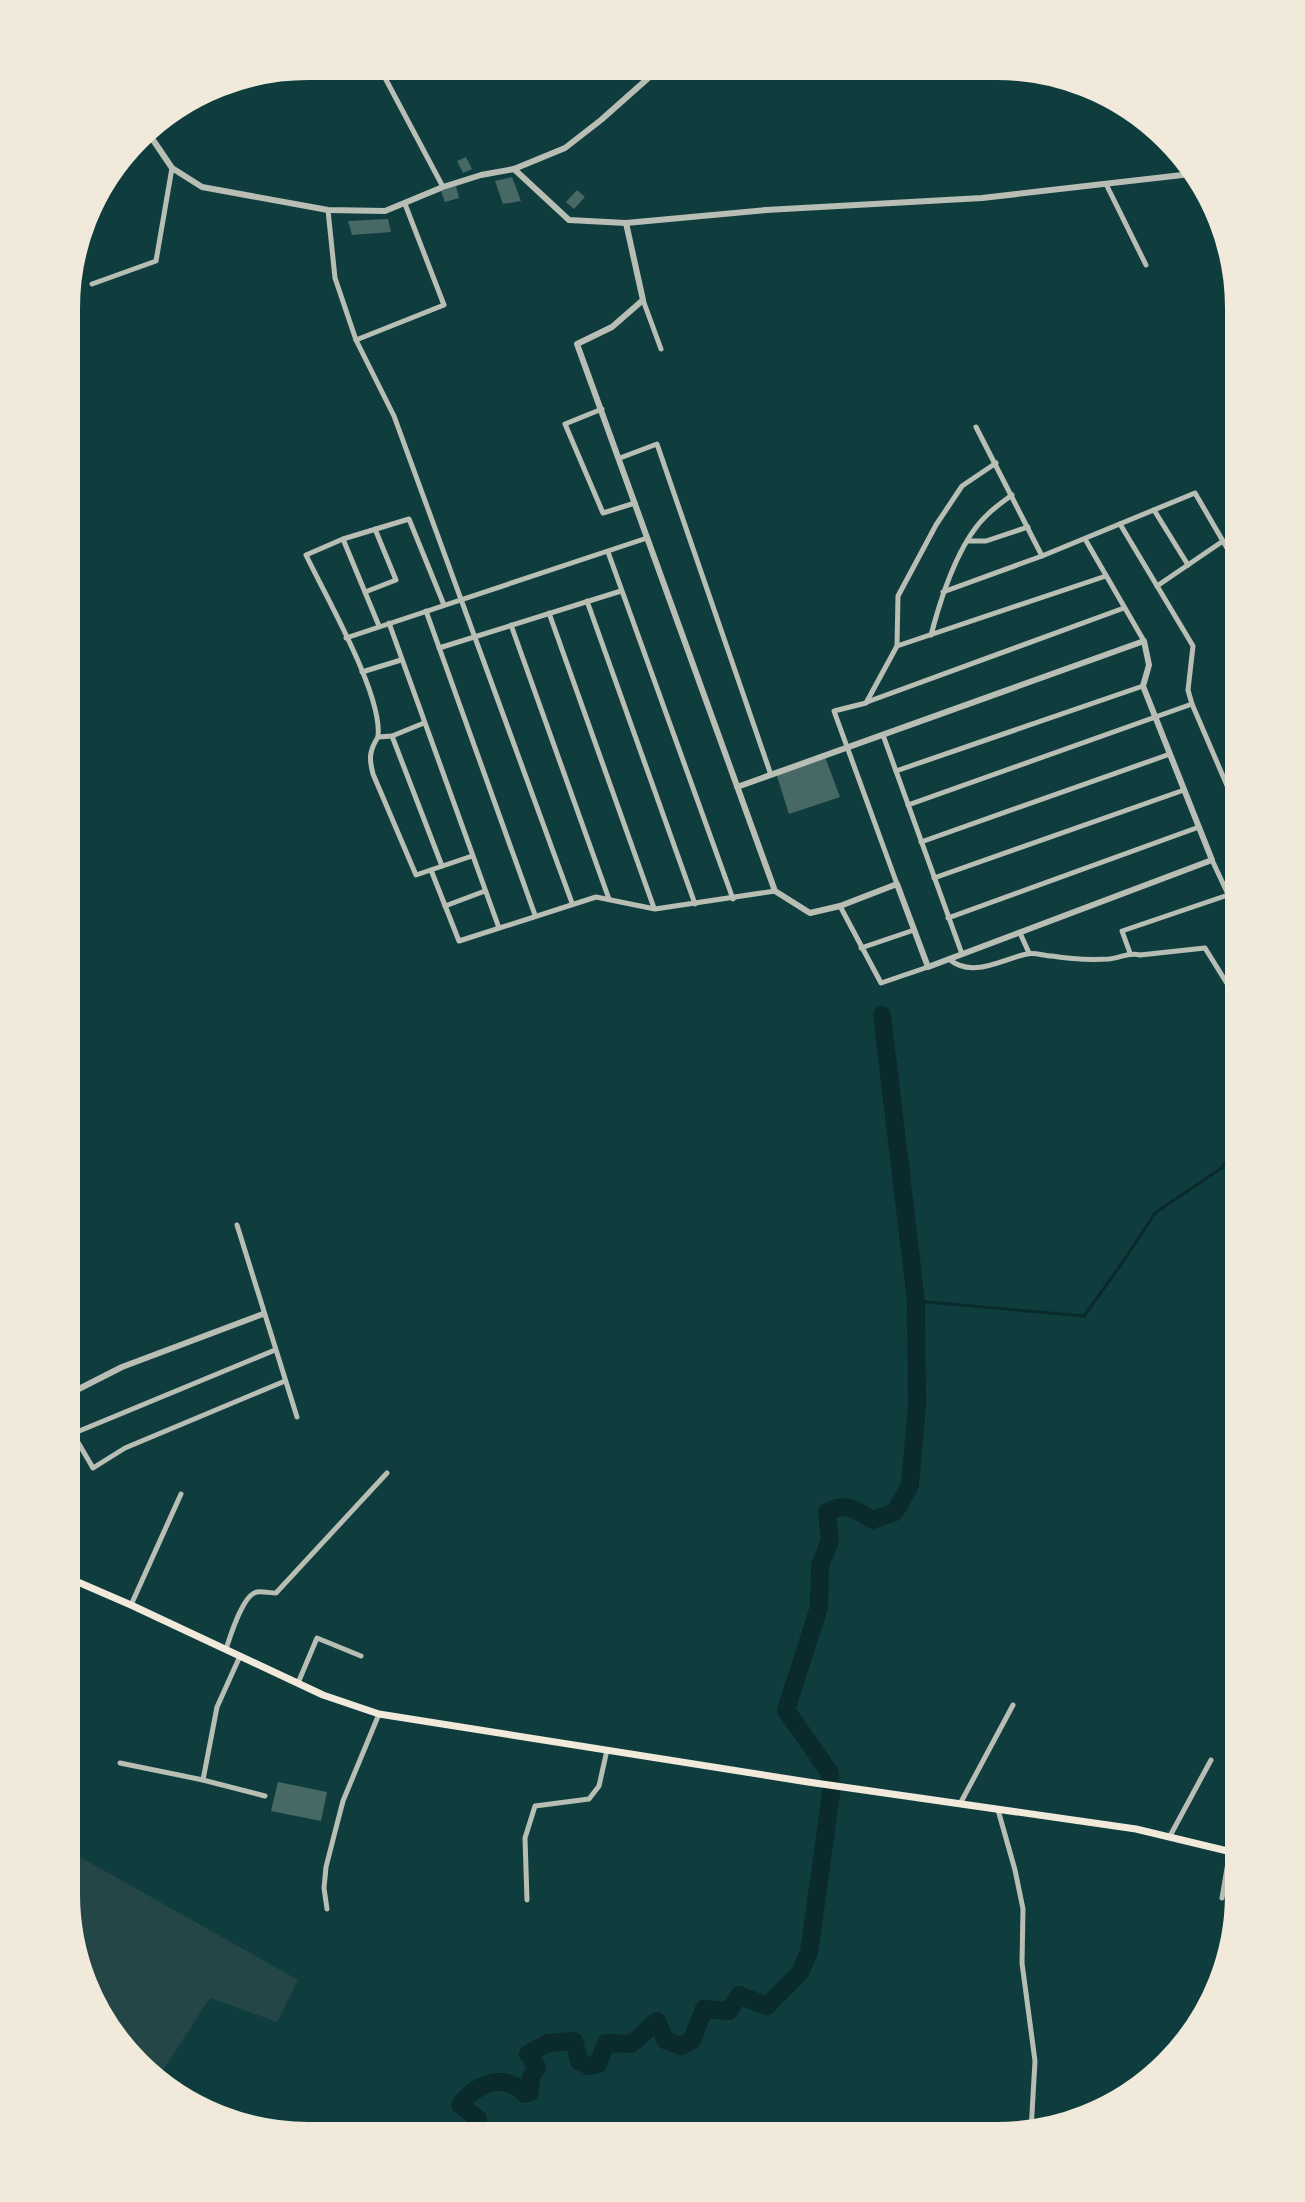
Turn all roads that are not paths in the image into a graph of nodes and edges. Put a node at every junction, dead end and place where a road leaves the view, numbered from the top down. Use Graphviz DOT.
graph roads {
  1 [pos="385,78"];
  2 [pos="648,78"];
  3 [pos="152,139"];
  4 [pos="172,168"];
  5 [pos="514,169"];
  6 [pos="1184,175"];
  7 [pos="1106,184"];
  8 [pos="443,187"];
  9 [pos="405,204"];
  10 [pos="328,210"];
  11 [pos="626,223"];
  12 [pos="1146,265"];
  13 [pos="92,284"];
  14 [pos="643,300"];
  15 [pos="356,340"];
  16 [pos="661,349"];
  17 [pos="602,409"];
  18 [pos="976,427"];
  19 [pos="620,458"];
  20 [pos="996,463"];
  21 [pos="1012,495"];
  22 [pos="636,503"];
  23 [pos="1154,510"];
  24 [pos="1120,524"];
  25 [pos="1028,527"];
  26 [pos="375,529"];
  27 [pos="648,538"];
  28 [pos="343,539"];
  29 [pos="1085,539"];
  30 [pos="969,541"];
  31 [pos="1223,541"];
  32 [pos="1227,548"];
  33 [pos="608,552"];
  34 [pos="1042,556"];
  35 [pos="1188,565"];
  36 [pos="1106,576"];
  37 [pos="1157,586"];
  38 [pos="621,591"];
  39 [pos="365,592"];
  40 [pos="943,592"];
  41 [pos="462,599"];
  42 [pos="587,601"];
  43 [pos="444,605"];
  44 [pos="1124,608"];
  45 [pos="426,611"];
  46 [pos="549,613"];
  47 [pos="389,623"];
  48 [pos="511,625"];
  49 [pos="379,626"];
  50 [pos="931,635"];
  51 [pos="476,636"];
  52 [pos="346,638"];
  53 [pos="1144,641"];
  54 [pos="897,646"];
  55 [pos="439,648"];
  56 [pos="401,660"];
  57 [pos="362,672"];
  58 [pos="1143,686"];
  59 [pos="866,703"];
  60 [pos="1192,704"];
  61 [pos="1155,717"];
  62 [pos="424,723"];
  63 [pos="883,735"];
  64 [pos="392,736"];
  65 [pos="378,737"];
  66 [pos="848,747"];
  67 [pos="1170,754"];
  68 [pos="896,771"];
  69 [pos="771,775"];
  70 [pos="1227,785"];
  71 [pos="737,787"];
  72 [pos="1184,790"];
  73 [pos="908,805"];
  74 [pos="1199,827"];
  75 [pos="921,842"];
  76 [pos="472,856"];
  77 [pos="1212,860"];
  78 [pos="442,866"];
  79 [pos="431,870"];
  80 [pos="934,878"];
  81 [pos="897,884"];
  82 [pos="485,891"];
  83 [pos="775,891"];
  84 [pos="1227,893"];
  85 [pos="1227,895"];
  86 [pos="733,899"];
  87 [pos="609,900"];
  88 [pos="572,903"];
  89 [pos="695,904"];
  90 [pos="445,906"];
  91 [pos="840,906"];
  92 [pos="655,909"];
  93 [pos="535,915"];
  94 [pos="948,918"];
  95 [pos="499,928"];
  96 [pos="914,930"];
  97 [pos="1020,933"];
  98 [pos="861,948"];
  99 [pos="1029,953"];
  100 [pos="1130,953"];
  101 [pos="962,954"];
  102 [pos="949,959"];
  103 [pos="928,967"];
  104 [pos="1227,980"];
  105 [pos="237,1225"];
  106 [pos="263,1314"];
  107 [pos="275,1350"];
  108 [pos="285,1381"];
  109 [pos="78,1389"];
  110 [pos="297,1417"];
  111 [pos="78,1432"];
  112 [pos="78,1444"];
  113 [pos="387,1473"];
  114 [pos="181,1494"];
  115 [pos="78,1582"];
  116 [pos="131,1605"];
  117 [pos="226,1649"];
  118 [pos="240,1656"];
  119 [pos="361,1656"];
  120 [pos="298,1684"];
  121 [pos="1013,1705"];
  122 [pos="379,1714"];
  123 [pos="607,1749"];
  124 [pos="1211,1760"];
  125 [pos="120,1763"];
  126 [pos="203,1780"];
  127 [pos="265,1796"];
  128 [pos="961,1802"];
  129 [pos="997,1809"];
  130 [pos="1170,1836"];
  131 [pos="1227,1850"];
  132 [pos="1227,1869"];
  133 [pos="1222,1898"];
  134 [pos="527,1900"];
  135 [pos="327,1909"];
  136 [pos="1032,2121"];
  1 -- 8 [label="street"];
  2 -- 5 [label="street"];
  3 -- 4 [label="street"];
  4 -- 10 [label="street"];
  4 -- 13 [label="street"];
  5 -- 8 [label="street"];
  5 -- 11 [label="street"];
  6 -- 7 [label="street"];
  7 -- 11 [label="street"];
  7 -- 12 [label="street"];
  8 -- 9 [label="street"];
  9 -- 10 [label="street"];
  9 -- 15 [label="street"];
  10 -- 15 [label="street"];
  11 -- 14 [label="street"];
  14 -- 16 [label="street"];
  14 -- 17 [label="street"];
  15 -- 41 [label="street"];
  17 -- 19 [label="street"];
  17 -- 22 [label="street"];
  18 -- 20 [label="street"];
  19 -- 22 [label="street"];
  19 -- 69 [label="street"];
  20 -- 21 [label="street"];
  20 -- 54 [label="street"];
  21 -- 25 [label="street"];
  21 -- 30 [label="street"];
  22 -- 27 [label="street"];
  23 -- 24 [label="street"];
  23 -- 31 [label="street"];
  23 -- 35 [label="street"];
  24 -- 29 [label="street"];
  24 -- 37 [label="street"];
  25 -- 30 [label="street"];
  25 -- 34 [label="street"];
  26 -- 28 [label="street"];
  26 -- 39 [label="street"];
  26 -- 43 [label="street"];
  27 -- 33 [label="street"];
  27 -- 71 [label="street"];
  28 -- 39 [label="street"];
  28 -- 52 [label="street"];
  29 -- 34 [label="street"];
  29 -- 36 [label="street"];
  30 -- 40 [label="street"];
  31 -- 32 [label="street"];
  31 -- 35 [label="street"];
  33 -- 38 [label="street"];
  33 -- 41 [label="street"];
  34 -- 40 [label="street"];
  35 -- 37 [label="street"];
  36 -- 44 [label="street"];
  36 -- 50 [label="street"];
  37 -- 60 [label="street"];
  38 -- 42 [label="street"];
  38 -- 86 [label="street"];
  39 -- 49 [label="street"];
  40 -- 50 [label="street"];
  41 -- 43 [label="street"];
  41 -- 51 [label="street"];
  42 -- 46 [label="street"];
  42 -- 89 [label="street"];
  43 -- 45 [label="street"];
  44 -- 53 [label="street"];
  44 -- 59 [label="street"];
  45 -- 47 [label="street"];
  45 -- 55 [label="street"];
  46 -- 48 [label="street"];
  46 -- 92 [label="street"];
  47 -- 49 [label="street"];
  47 -- 56 [label="street"];
  48 -- 51 [label="street"];
  48 -- 87 [label="street"];
  49 -- 52 [label="street"];
  50 -- 54 [label="street"];
  51 -- 55 [label="street"];
  51 -- 88 [label="street"];
  52 -- 57 [label="street"];
  53 -- 58 [label="street"];
  53 -- 63 [label="street"];
  54 -- 59 [label="street"];
  55 -- 93 [label="street"];
  56 -- 57 [label="street"];
  56 -- 62 [label="street"];
  57 -- 65 [label="street"];
  58 -- 61 [label="street"];
  58 -- 68 [label="street"];
  59 -- 66 [label="street"];
  60 -- 61 [label="street"];
  60 -- 70 [label="street"];
  61 -- 67 [label="street"];
  61 -- 73 [label="street"];
  62 -- 64 [label="street"];
  62 -- 76 [label="street"];
  63 -- 66 [label="street"];
  63 -- 68 [label="street"];
  64 -- 65 [label="street"];
  64 -- 78 [label="street"];
  65 -- 79 [label="street"];
  66 -- 69 [label="street"];
  66 -- 81 [label="street"];
  67 -- 72 [label="street"];
  67 -- 75 [label="street"];
  68 -- 73 [label="street"];
  69 -- 71 [label="street"];
  71 -- 83 [label="street"];
  72 -- 74 [label="street"];
  72 -- 80 [label="street"];
  73 -- 75 [label="street"];
  74 -- 77 [label="street"];
  74 -- 94 [label="street"];
  75 -- 80 [label="street"];
  76 -- 78 [label="street"];
  76 -- 82 [label="street"];
  77 -- 84 [label="street"];
  77 -- 97 [label="street"];
  78 -- 79 [label="street"];
  79 -- 90 [label="street"];
  80 -- 94 [label="street"];
  81 -- 91 [label="street"];
  81 -- 96 [label="street"];
  82 -- 90 [label="street"];
  82 -- 95 [label="street"];
  83 -- 86 [label="street"];
  83 -- 91 [label="street"];
  85 -- 100 [label="street"];
  86 -- 89 [label="street"];
  87 -- 88 [label="street"];
  87 -- 92 [label="street"];
  88 -- 93 [label="street"];
  89 -- 92 [label="street"];
  90 -- 95 [label="street"];
  91 -- 98 [label="street"];
  93 -- 95 [label="street"];
  94 -- 101 [label="street"];
  96 -- 98 [label="street"];
  96 -- 103 [label="street"];
  97 -- 99 [label="street"];
  97 -- 101 [label="street"];
  98 -- 103 [label="street"];
  99 -- 100 [label="street"];
  99 -- 102 [label="street"];
  100 -- 104 [label="street"];
  101 -- 102 [label="street"];
  102 -- 103 [label="street"];
  105 -- 106 [label="street"];
  106 -- 107 [label="street"];
  106 -- 109 [label="street"];
  107 -- 108 [label="street"];
  107 -- 111 [label="street"];
  108 -- 110 [label="street"];
  108 -- 112 [label="street"];
  113 -- 117 [label="street"];
  114 -- 116 [label="street"];
  115 -- 116 [label="main road"];
  116 -- 117 [label="main road"];
  117 -- 118 [label="main road"];
  118 -- 120 [label="main road"];
  118 -- 126 [label="street"];
  119 -- 120 [label="street"];
  120 -- 122 [label="main road"];
  121 -- 128 [label="street"];
  122 -- 123 [label="main road"];
  122 -- 135 [label="street"];
  123 -- 128 [label="main road"];
  123 -- 134 [label="street"];
  124 -- 130 [label="street"];
  125 -- 126 [label="street"];
  126 -- 127 [label="street"];
  128 -- 129 [label="main road"];
  129 -- 130 [label="main road"];
  129 -- 136 [label="street"];
  130 -- 131 [label="main road"];
  132 -- 133 [label="street"];
}
